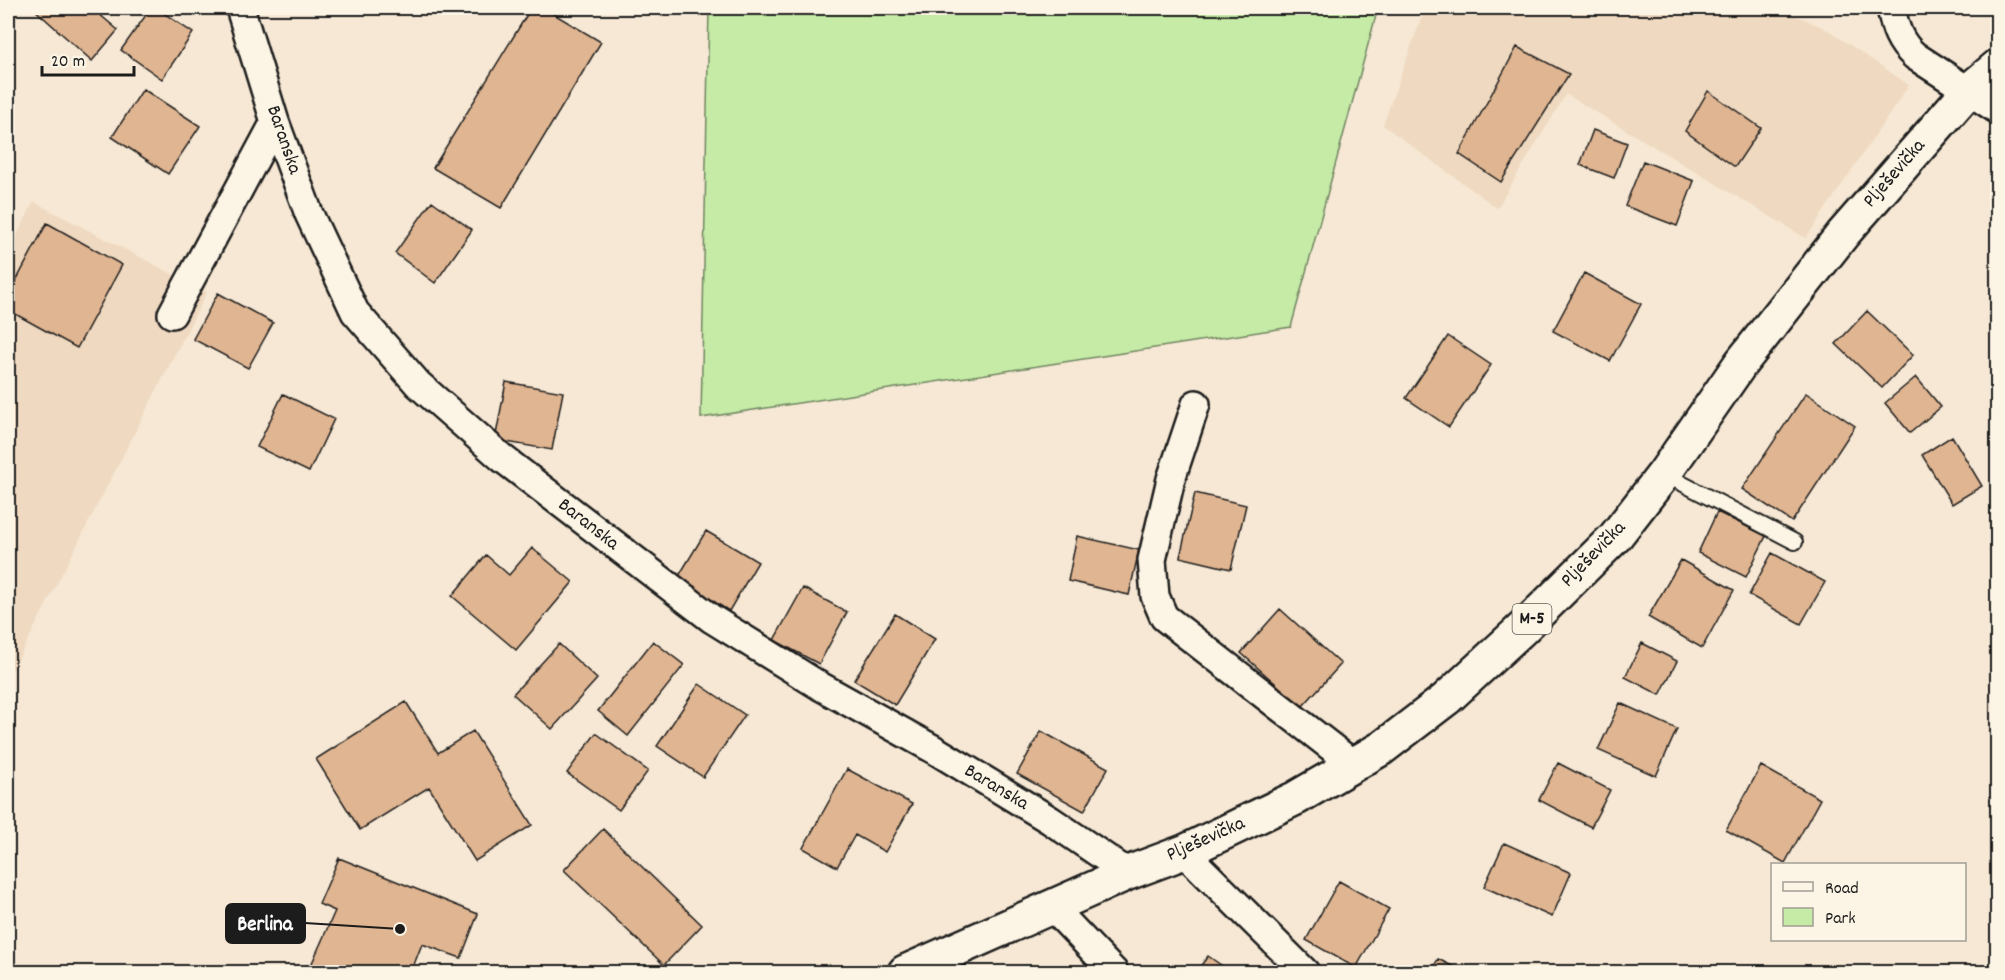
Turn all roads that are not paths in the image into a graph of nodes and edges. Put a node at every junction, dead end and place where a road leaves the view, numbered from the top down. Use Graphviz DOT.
graph roads {
  1 [pos="240,8"];
  2 [pos="1892,8"];
  3 [pos="1998,66"];
  4 [pos="1967,93"];
  5 [pos="1998,110"];
  6 [pos="275,122"];
  7 [pos="172,314"];
  8 [pos="1196,404"];
  9 [pos="1665,474"];
  10 [pos="1795,542"];
  11 [pos="1353,764"];
  12 [pos="1184,852"];
  13 [pos="1128,873"];
  14 [pos="1052,907"];
  15 [pos="905,972"];
  16 [pos="1114,972"];
  17 [pos="1305,972"];
  1 -- 6 [label="street, Baranska"];
  2 -- 4 [label="street"];
  3 -- 4 [label="main road, Plješevička / M-5"];
  4 -- 5 [label="street"];
  4 -- 9 [label="main road, Plješevička / M-5"];
  6 -- 7 [label="street"];
  6 -- 13 [label="street, Baranska"];
  8 -- 11 [label="street"];
  9 -- 10 [label="lane"];
  9 -- 11 [label="main road, Plješevička / M-5"];
  11 -- 12 [label="main road, Plješevička / M-5"];
  12 -- 13 [label="main road, Plješevička / M-5"];
  12 -- 17 [label="street"];
  13 -- 14 [label="main road, Plješevička / M-5"];
  14 -- 15 [label="main road, Plješevička / M-5"];
  14 -- 16 [label="street"];
}
